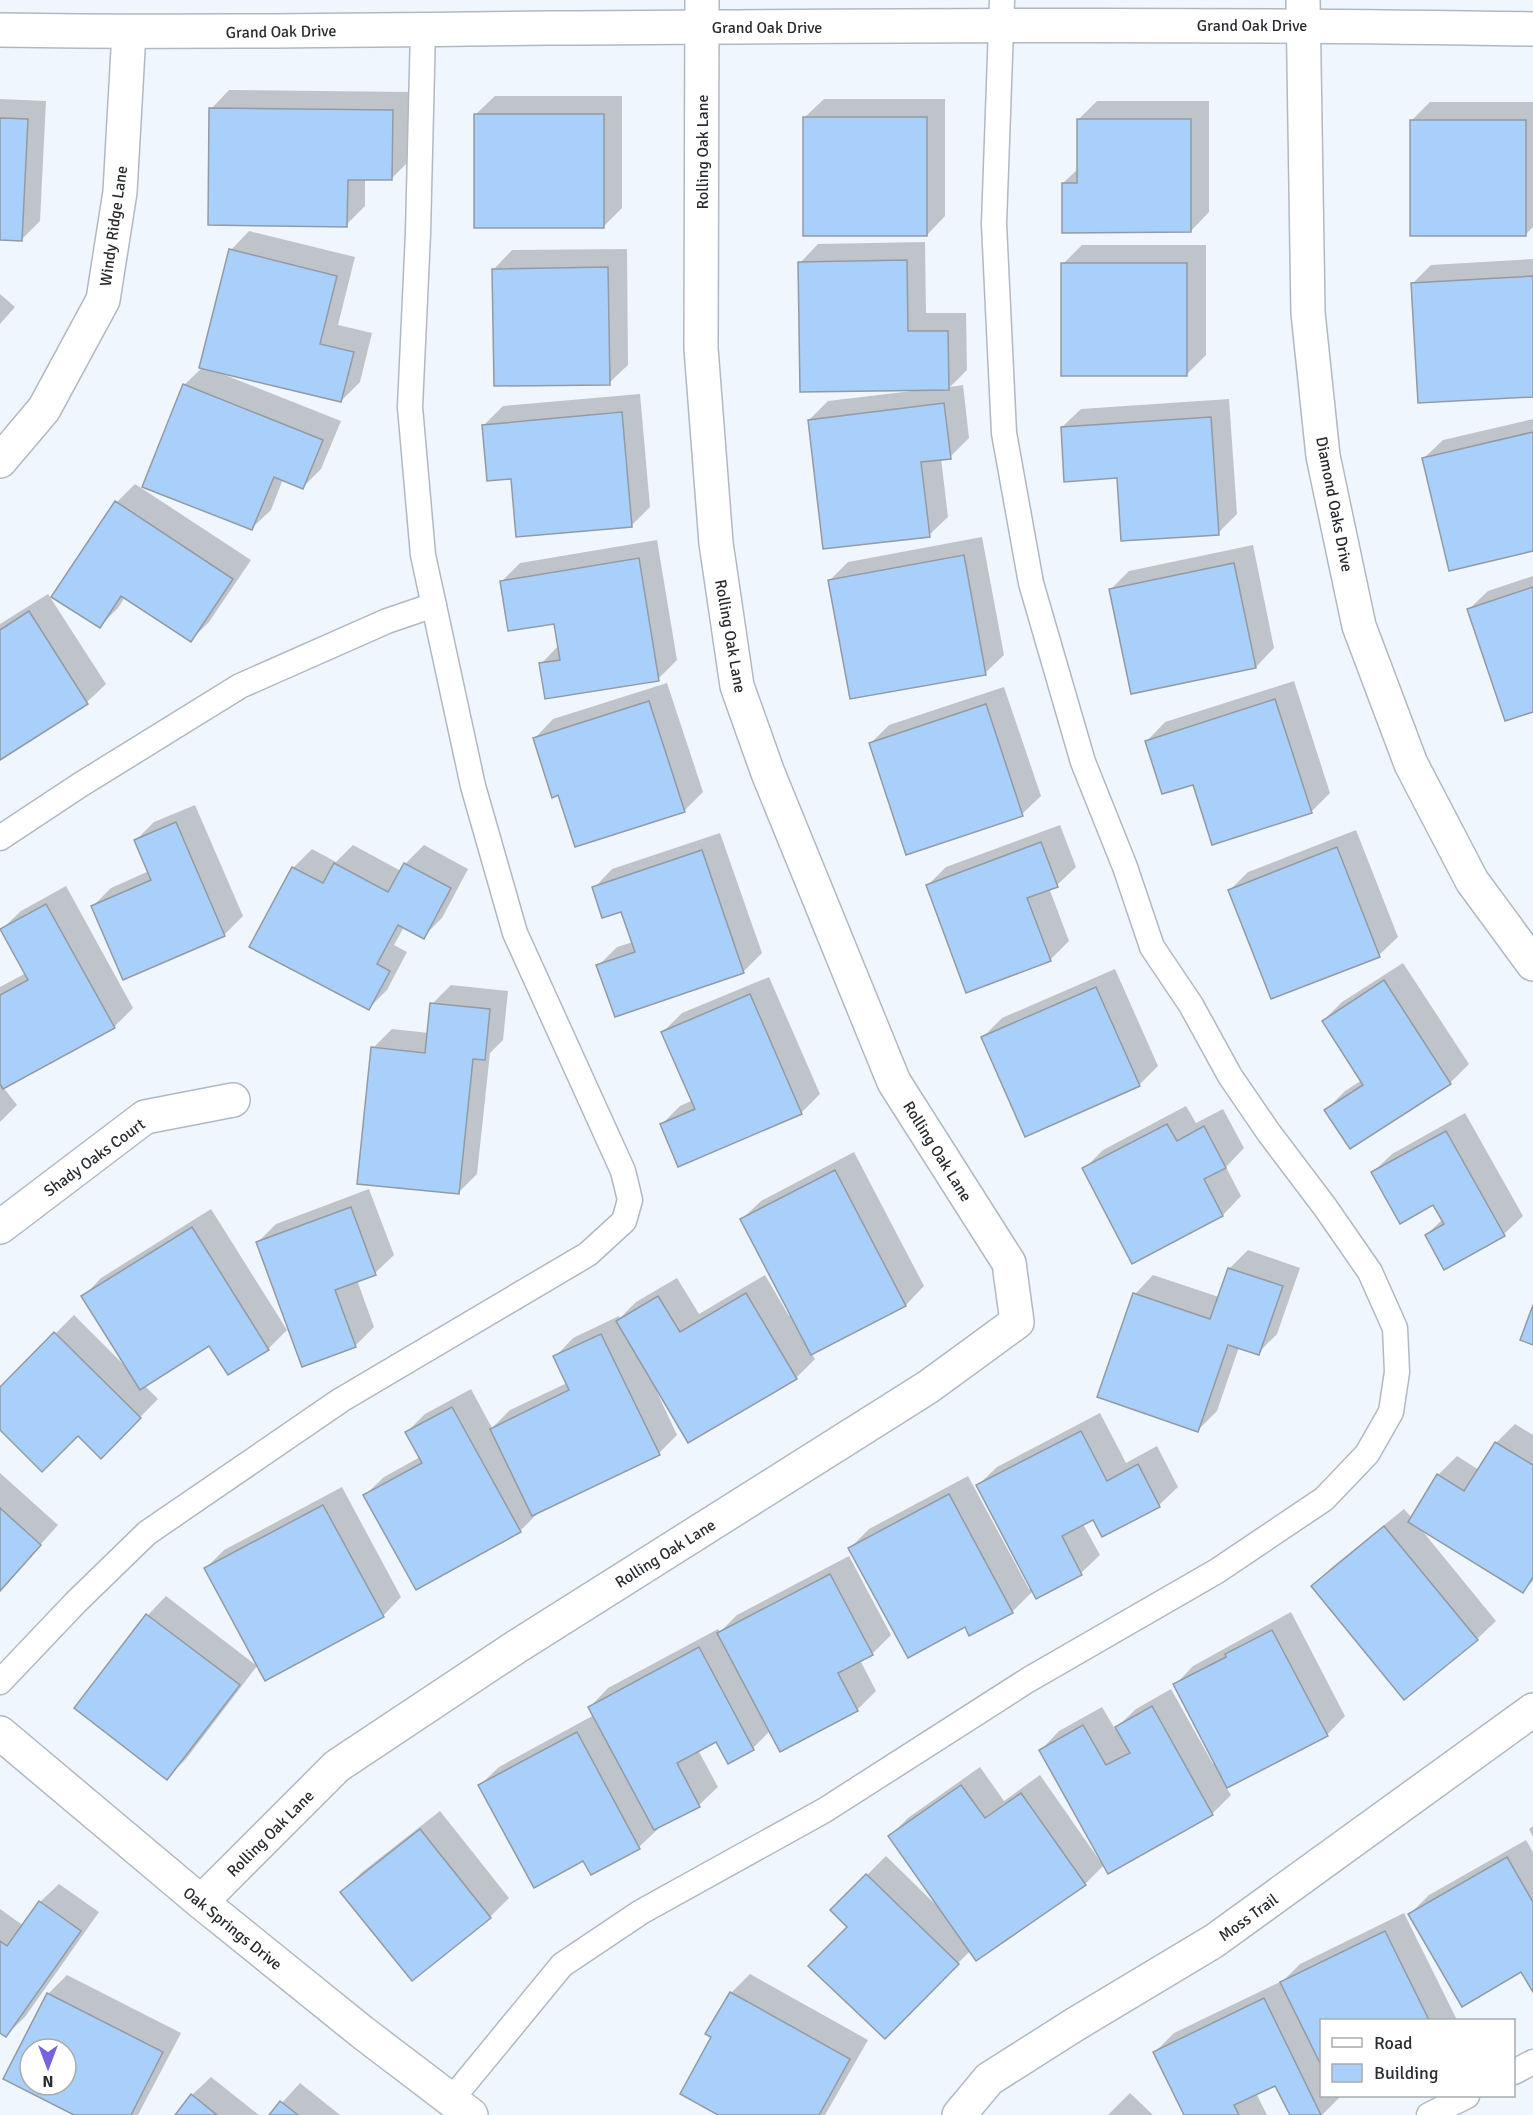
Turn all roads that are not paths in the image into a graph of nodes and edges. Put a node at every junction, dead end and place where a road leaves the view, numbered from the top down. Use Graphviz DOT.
graph roads {
  1 [pos="1002,13"];
  2 [pos="1303,13"];
  3 [pos="702,14"];
  4 [pos="423,29"];
  5 [pos="1533,29"];
  6 [pos="0,30"];
  7 [pos="129,32"];
  8 [pos="0,461"];
  9 [pos="434,605"];
  10 [pos="0,838"];
  11 [pos="1533,964"];
  12 [pos="233,1100"];
  13 [pos="0,1227"];
  14 [pos="0,1682"];
  15 [pos="1533,1710"];
  16 [pos="0,1733"];
  17 [pos="201,1902"];
  18 [pos="1533,2062"];
  19 [pos="1515,2071"];
  20 [pos="1465,2097"];
  21 [pos="461,2108"];
  22 [pos="958,2115"];
  23 [pos="1429,2115"];
  1 -- 2 [label="street, Grand Oak Drive"];
  1 -- 3 [label="street, Grand Oak Drive"];
  1 -- 21 [label="lane"];
  2 -- 5 [label="street, Grand Oak Drive"];
  2 -- 11 [label="street, Diamond Oaks Drive"];
  3 -- 4 [label="street, Grand Oak Drive"];
  3 -- 17 [label="street, Rolling Oak Lane"];
  4 -- 7 [label="street, Grand Oak Drive"];
  4 -- 9 [label="lane"];
  6 -- 7 [label="street, Grand Oak Drive"];
  7 -- 8 [label="street, Windy Ridge Lane"];
  9 -- 10 [label="lane"];
  9 -- 14 [label="lane"];
  12 -- 13 [label="street, Shady Oaks Court"];
  15 -- 22 [label="street, Moss Trail"];
  16 -- 17 [label="street, Oak Springs Drive"];
  17 -- 21 [label="street, Oak Springs Drive"];
  18 -- 19 [label="lane"];
  20 -- 23 [label="lane"];
}
